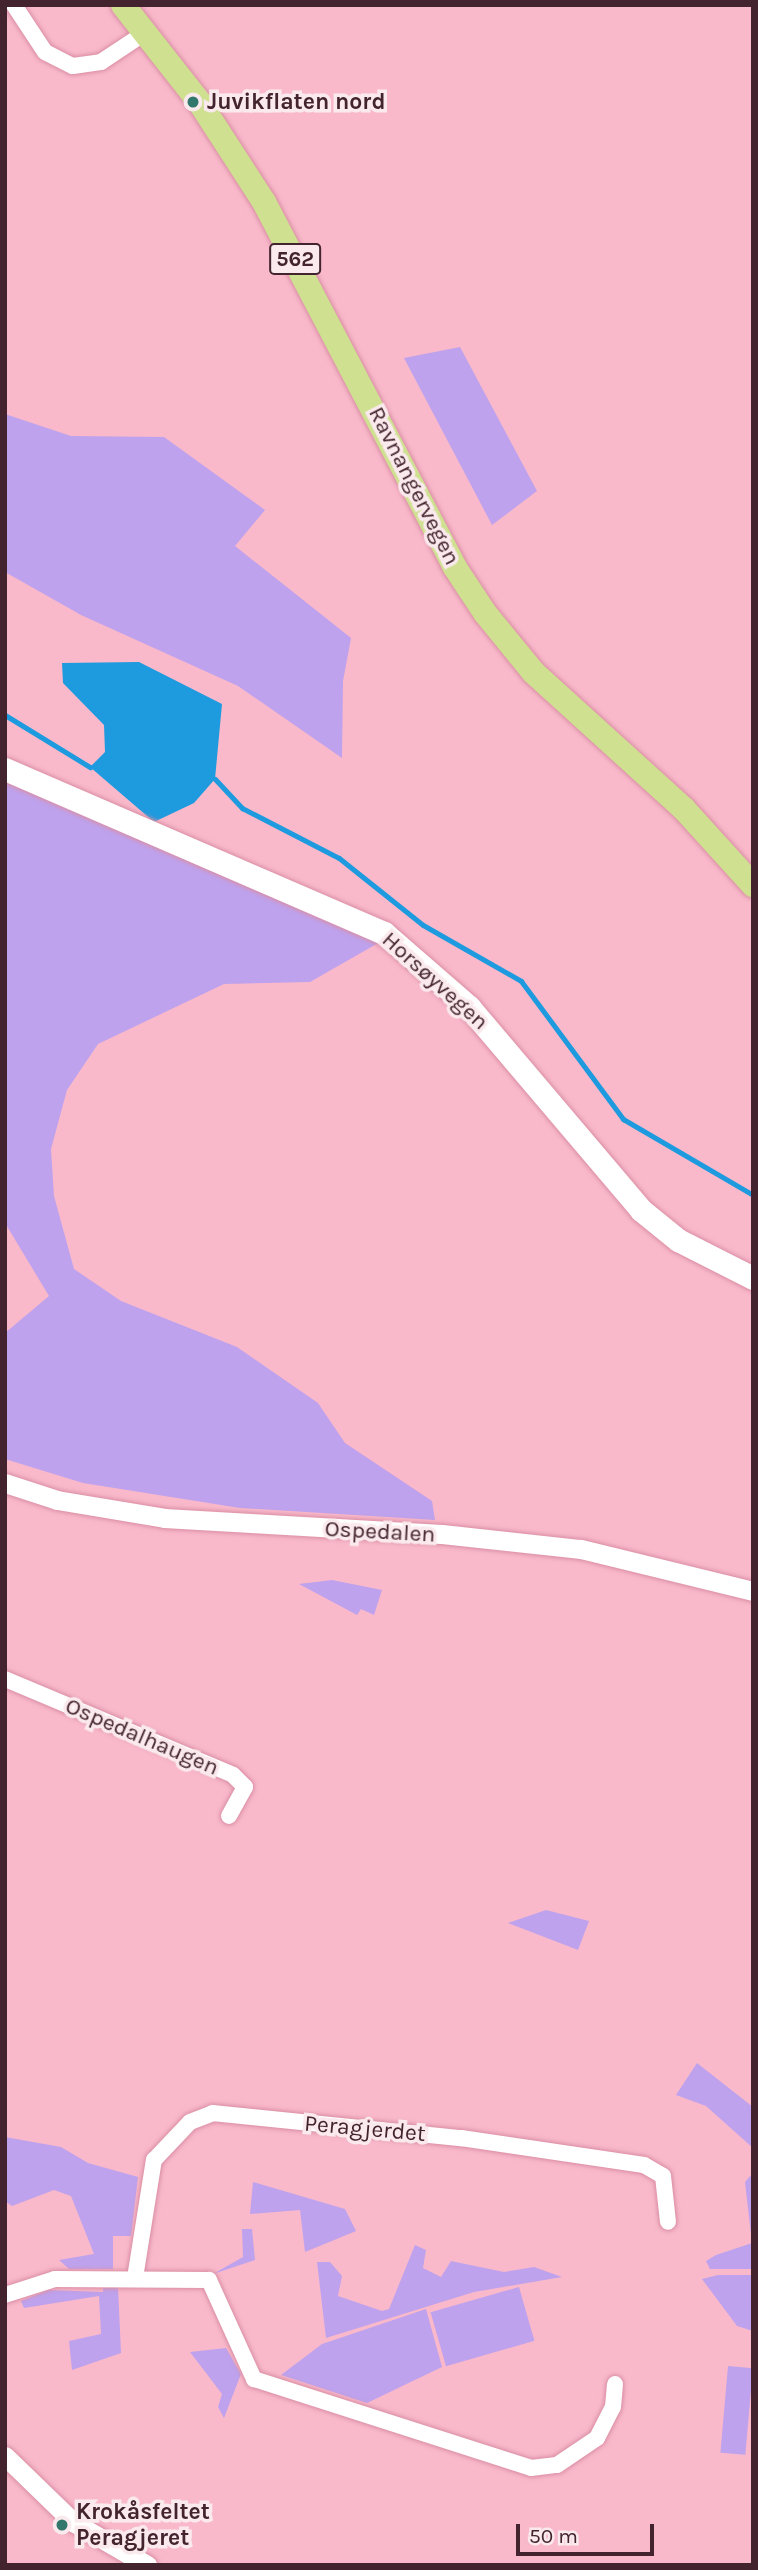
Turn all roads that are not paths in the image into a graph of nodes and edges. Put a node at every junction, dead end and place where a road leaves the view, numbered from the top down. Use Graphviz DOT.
graph roads {
  1 [pos="14,5"];
  2 [pos="123,5"];
  3 [pos="146,32"];
  4 [pos="5,769"];
  5 [pos="753,885"];
  6 [pos="753,1278"];
  7 [pos="5,1483"];
  8 [pos="753,1591"];
  9 [pos="5,1679"];
  10 [pos="229,1815"];
  11 [pos="668,2222"];
  12 [pos="135,2278"];
  13 [pos="5,2295"];
  14 [pos="615,2384"];
  15 [pos="5,2456"];
  16 [pos="147,2565"];
  1 -- 3 [label="street"];
  2 -- 3 [label="main road, Ravnangervegen / 562"];
  3 -- 5 [label="main road, Ravnangervegen / 562"];
  4 -- 6 [label="main road, Horsøyvegen"];
  7 -- 8 [label="street, Ospedalen"];
  9 -- 10 [label="street, Ospedalhaugen"];
  11 -- 12 [label="street, Peragjerdet"];
  12 -- 13 [label="street"];
  12 -- 14 [label="street"];
  15 -- 16 [label="street"];
}
